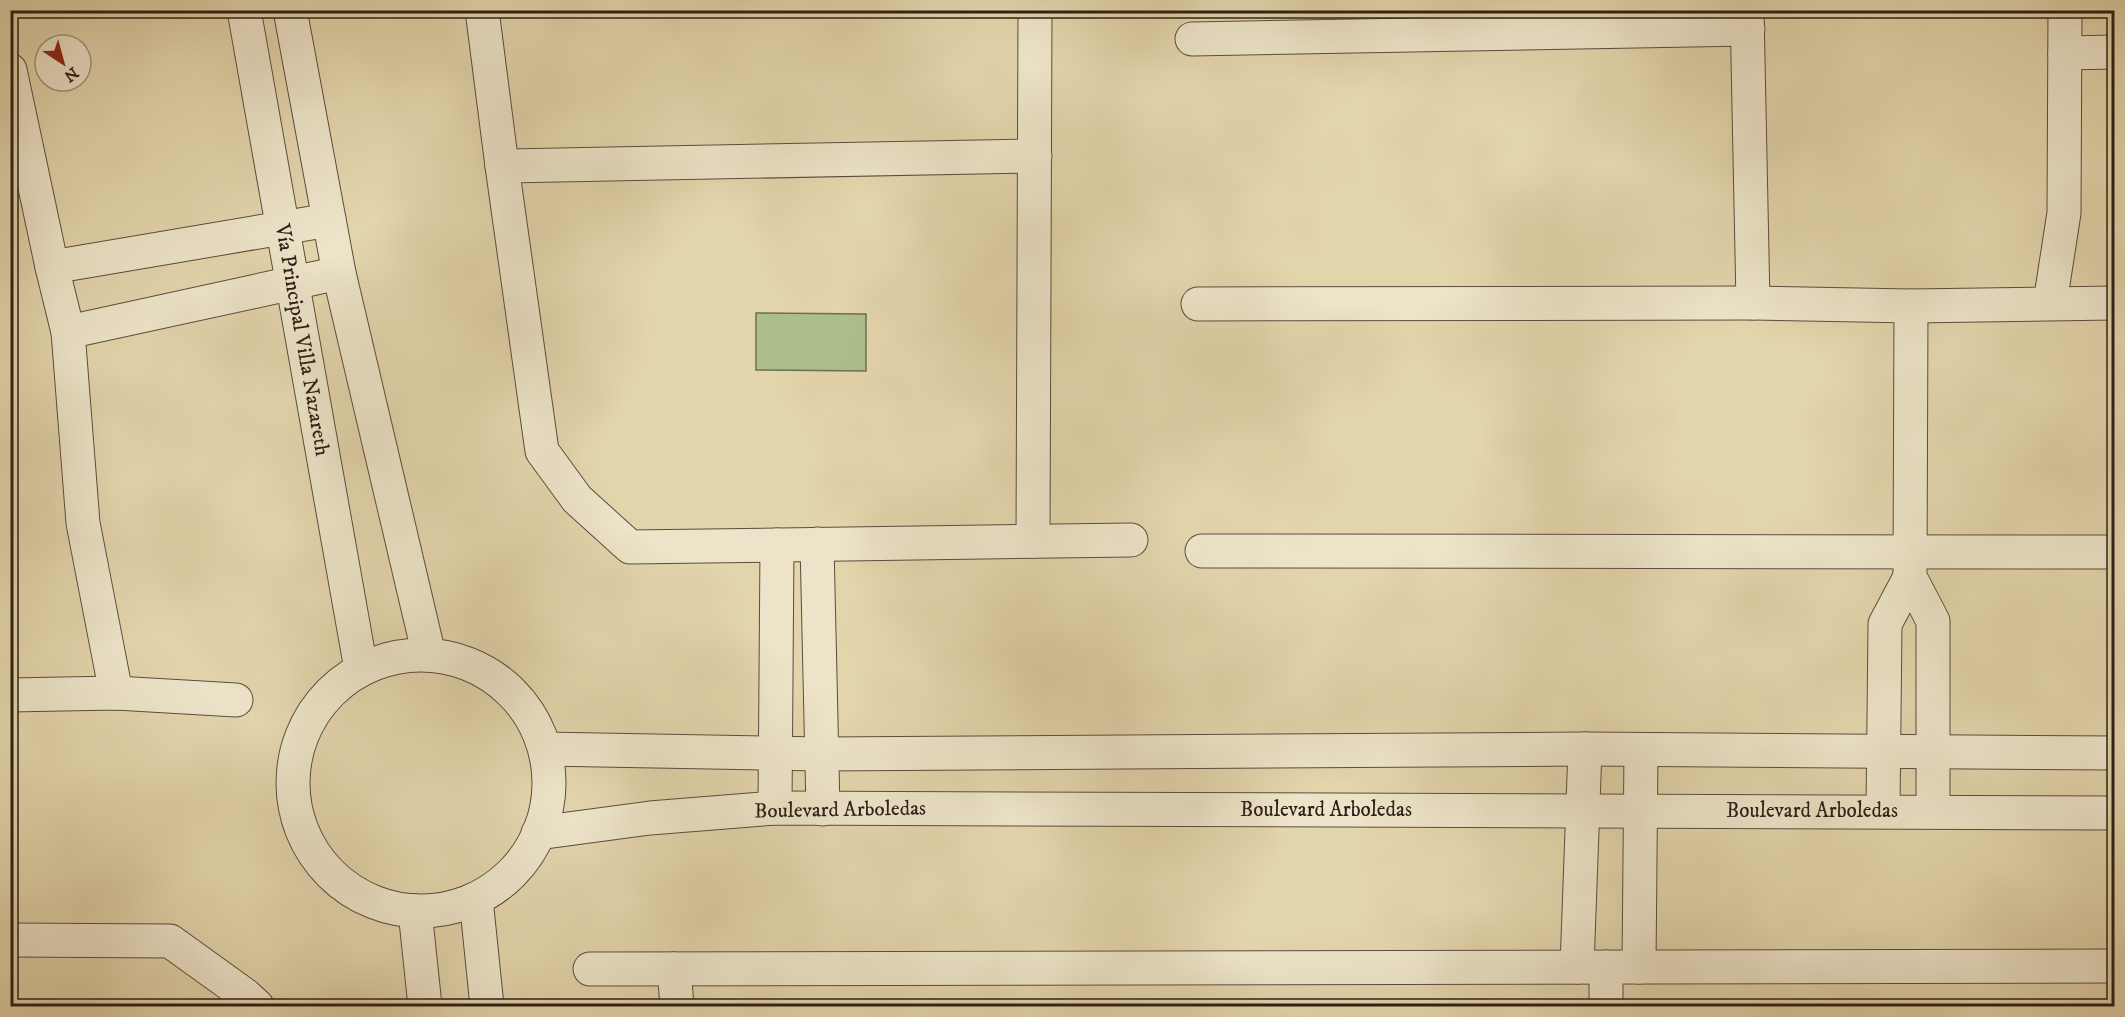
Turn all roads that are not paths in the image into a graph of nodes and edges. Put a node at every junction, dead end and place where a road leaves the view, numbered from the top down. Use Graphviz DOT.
graph roads {
  1 [pos="244,10"];
  2 [pos="290,10"];
  3 [pos="482,10"];
  4 [pos="1035,10"];
  5 [pos="2066,10"];
  6 [pos="1747,20"];
  7 [pos="1192,39"];
  8 [pos="2115,52"];
  9 [pos="2065,53"];
  10 [pos="10,70"];
  11 [pos="20,154"];
  12 [pos="1035,156"];
  13 [pos="502,166"];
  14 [pos="329,220"];
  15 [pos="282,228"];
  16 [pos="52,267"];
  17 [pos="339,273"];
  18 [pos="291,282"];
  19 [pos="1753,303"];
  20 [pos="2050,303"];
  21 [pos="2115,303"];
  22 [pos="1198,304"];
  23 [pos="1911,306"];
  24 [pos="68,332"];
  25 [pos="1131,540"];
  26 [pos="1034,542"];
  27 [pos="817,544"];
  28 [pos="777,545"];
  29 [pos="1202,551"];
  30 [pos="2115,552"];
  31 [pos="1910,564"];
  32 [pos="429,655"];
  33 [pos="362,669"];
  34 [pos="116,693"];
  35 [pos="10,695"];
  36 [pos="236,700"];
  37 [pos="545,749"];
  38 [pos="1585,749"];
  39 [pos="1641,750"];
  40 [pos="1884,751"];
  41 [pos="1933,751"];
  42 [pos="2115,753"];
  43 [pos="775,754"];
  44 [pos="822,754"];
  45 [pos="775,808"];
  46 [pos="823,809"];
  47 [pos="1583,810"];
  48 [pos="1640,810"];
  49 [pos="1883,811"];
  50 [pos="1933,812"];
  51 [pos="2115,813"];
  52 [pos="538,833"];
  53 [pos="476,899"];
  54 [pos="415,911"];
  55 [pos="10,940"];
  56 [pos="2115,966"];
  57 [pos="1591,967"];
  58 [pos="1639,967"];
  59 [pos="590,969"];
  60 [pos="674,969"];
  61 [pos="257,1006"];
  62 [pos="425,1006"];
  63 [pos="487,1006"];
  64 [pos="677,1006"];
  65 [pos="1606,1006"];
  1 -- 15 [label="street, Vía Principal Villa Nazareth"];
  2 -- 14 [label="street"];
  3 -- 13 [label="street"];
  4 -- 12 [label="street"];
  5 -- 9 [label="street"];
  6 -- 7 [label="street"];
  6 -- 19 [label="street"];
  8 -- 9 [label="street"];
  9 -- 20 [label="street"];
  10 -- 11 [label="street"];
  11 -- 16 [label="street"];
  12 -- 13 [label="street"];
  12 -- 26 [label="street"];
  13 -- 28 [label="street"];
  14 -- 15 [label="street"];
  14 -- 17 [label="street"];
  15 -- 16 [label="street"];
  15 -- 18 [label="street, Vía Principal Villa Nazareth"];
  16 -- 24 [label="street"];
  17 -- 18 [label="street"];
  17 -- 32 [label="street"];
  18 -- 24 [label="street"];
  18 -- 33 [label="street, Vía Principal Villa Nazareth"];
  19 -- 22 [label="street"];
  19 -- 23 [label="street"];
  20 -- 21 [label="street"];
  20 -- 23 [label="street"];
  23 -- 31 [label="street"];
  24 -- 34 [label="street"];
  25 -- 26 [label="street"];
  26 -- 27 [label="street"];
  27 -- 28 [label="street"];
  27 -- 44 [label="street"];
  28 -- 43 [label="street"];
  29 -- 31 [label="street"];
  30 -- 31 [label="street"];
  31 -- 40 [label="street"];
  31 -- 41 [label="street"];
  32 -- 33 [label="street"];
  32 -- 37 [label="street"];
  33 -- 54 [label="street"];
  34 -- 35 [label="street"];
  34 -- 36 [label="street"];
  37 -- 43 [label="street"];
  37 -- 52 [label="street"];
  38 -- 39 [label="street"];
  38 -- 44 [label="street"];
  38 -- 47 [label="street"];
  39 -- 40 [label="street"];
  39 -- 48 [label="street"];
  40 -- 41 [label="street"];
  40 -- 49 [label="street"];
  41 -- 42 [label="street"];
  41 -- 50 [label="street"];
  43 -- 44 [label="street"];
  43 -- 45 [label="street"];
  44 -- 46 [label="street"];
  45 -- 46 [label="street, Boulevard Arboledas"];
  45 -- 52 [label="street, Boulevard Arboledas"];
  46 -- 47 [label="street, Boulevard Arboledas"];
  47 -- 48 [label="street, Boulevard Arboledas"];
  47 -- 57 [label="street"];
  48 -- 49 [label="street, Boulevard Arboledas"];
  48 -- 58 [label="street"];
  49 -- 50 [label="street, Boulevard Arboledas"];
  50 -- 51 [label="street, Boulevard Arboledas"];
  52 -- 53 [label="street"];
  53 -- 54 [label="street"];
  53 -- 63 [label="street"];
  54 -- 62 [label="street"];
  55 -- 61 [label="street"];
  56 -- 58 [label="street"];
  57 -- 58 [label="street"];
  57 -- 60 [label="street"];
  57 -- 65 [label="street"];
  59 -- 60 [label="street"];
  60 -- 64 [label="street"];
}
